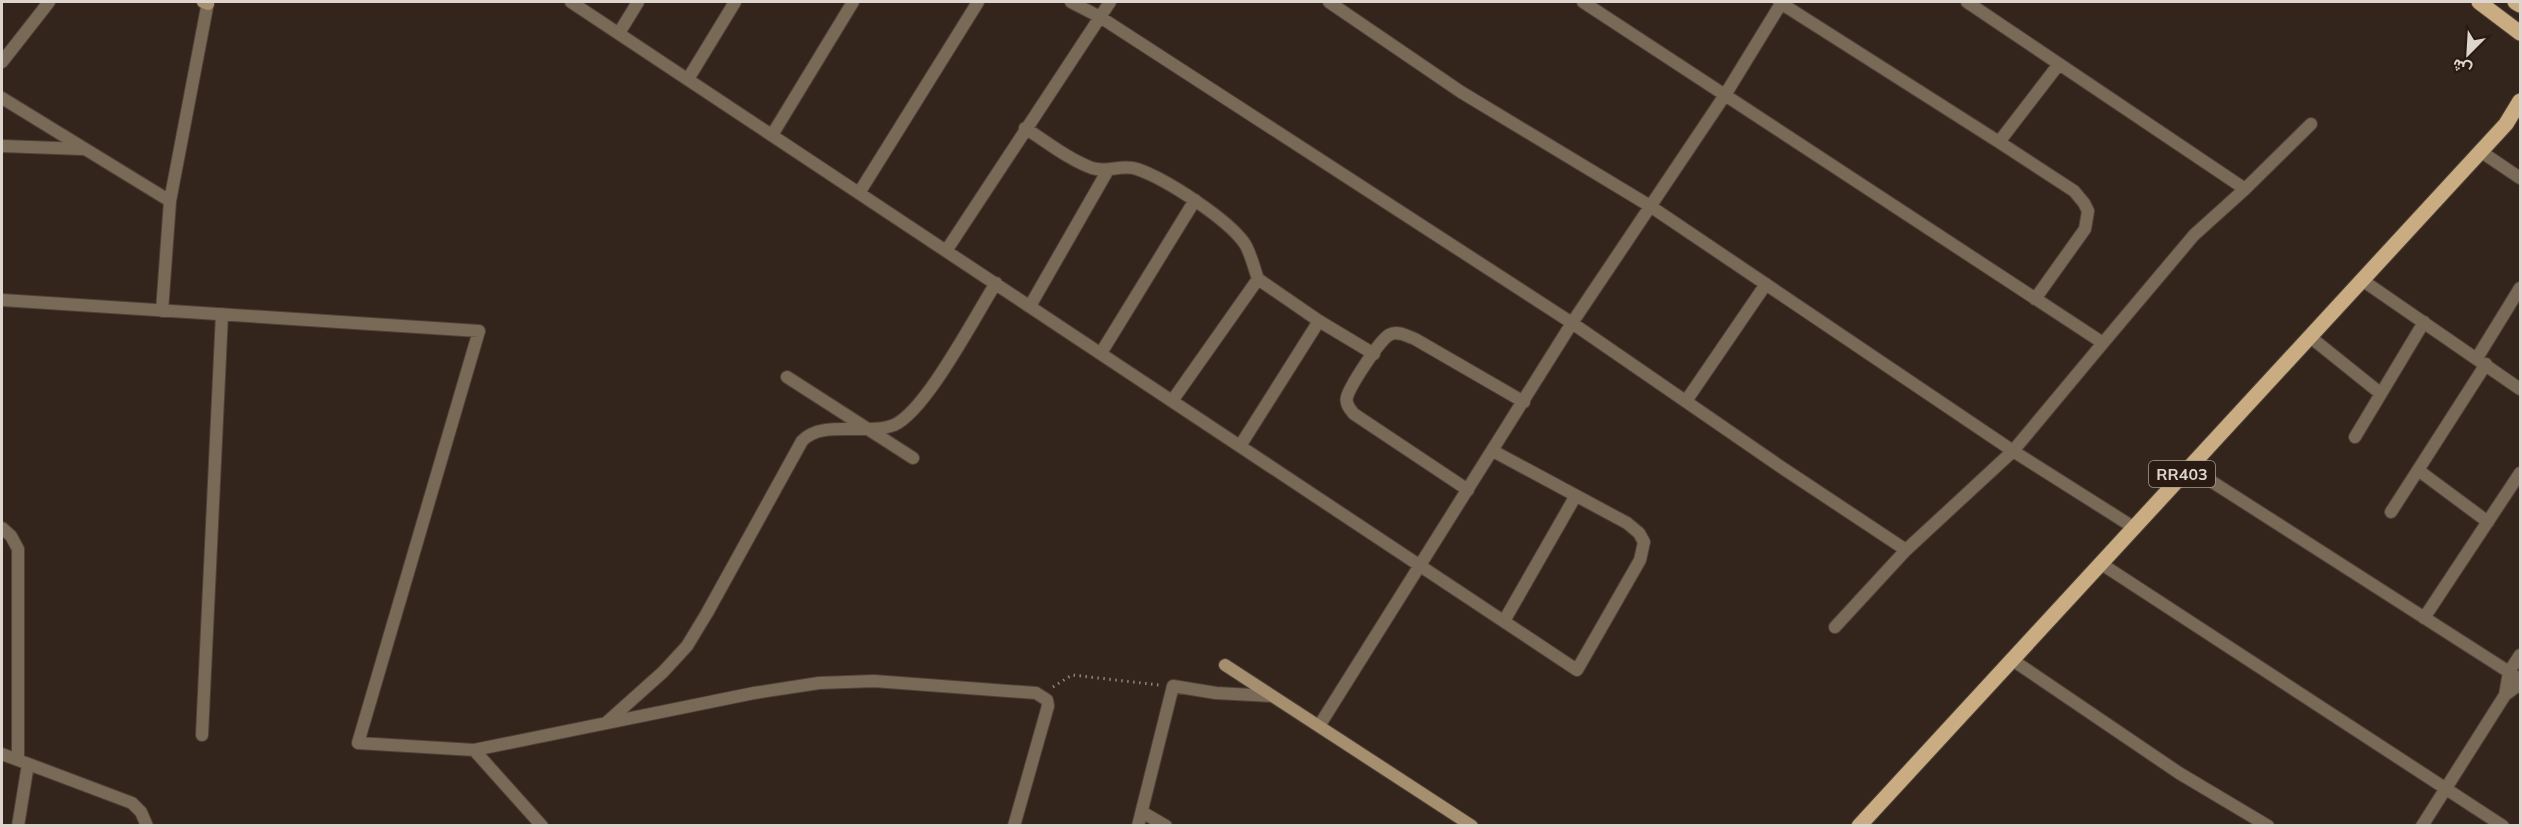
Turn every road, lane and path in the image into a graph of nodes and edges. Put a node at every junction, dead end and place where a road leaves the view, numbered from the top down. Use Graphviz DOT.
graph roads {
  1 [pos="49,2"];
  2 [pos="206,2"];
  3 [pos="571,2"];
  4 [pos="638,2"];
  5 [pos="735,2"];
  6 [pos="854,2"];
  7 [pos="978,2"];
  8 [pos="1071,2"];
  9 [pos="1110,2"];
  10 [pos="1329,2"];
  11 [pos="1584,2"];
  12 [pos="1781,2"];
  13 [pos="1967,2"];
  14 [pos="2479,2"];
  15 [pos="2515,2"];
  16 [pos="2520,4"];
  17 [pos="1100,17"];
  18 [pos="619,33"];
  19 [pos="2520,33"];
  20 [pos="2,62"];
  21 [pos="2059,64"];
  22 [pos="688,79"];
  23 [pos="1725,95"];
  24 [pos="2,98"];
  25 [pos="2520,101"];
  26 [pos="2513,122"];
  27 [pos="2311,124"];
  28 [pos="1025,129"];
  29 [pos="772,135"];
  30 [pos="1999,142"];
  31 [pos="2,146"];
  32 [pos="84,149"];
  33 [pos="2480,152"];
  34 [pos="1108,170"];
  35 [pos="2520,178"];
  36 [pos="2245,189"];
  37 [pos="859,193"];
  38 [pos="1195,200"];
  39 [pos="170,201"];
  40 [pos="1650,206"];
  41 [pos="946,251"];
  42 [pos="1258,279"];
  43 [pos="2362,280"];
  44 [pos="996,284"];
  45 [pos="1766,284"];
  46 [pos="2520,288"];
  47 [pos="2035,299"];
  48 [pos="2,300"];
  49 [pos="1030,306"];
  50 [pos="162,311"];
  51 [pos="222,314"];
  52 [pos="1319,321"];
  53 [pos="2424,322"];
  54 [pos="1572,323"];
  55 [pos="2309,336"];
  56 [pos="2103,343"];
  57 [pos="1101,353"];
  58 [pos="1374,354"];
  59 [pos="2481,361"];
  60 [pos="787,376"];
  61 [pos="2520,389"];
  62 [pos="2380,393"];
  63 [pos="1172,400"];
  64 [pos="1686,401"];
  65 [pos="1524,402"];
  66 [pos="868,430"];
  67 [pos="2355,438"];
  68 [pos="1240,446"];
  69 [pos="1493,451"];
  70 [pos="2013,451"];
  71 [pos="913,458"];
  72 [pos="2189,467"];
  73 [pos="2418,470"];
  74 [pos="2520,473"];
  75 [pos="1467,490"];
  76 [pos="1575,497"];
  77 [pos="2391,512"];
  78 [pos="2488,522"];
  79 [pos="2133,527"];
  80 [pos="2,528"];
  81 [pos="1906,550"];
  82 [pos="2100,563"];
  83 [pos="1420,565"];
  84 [pos="2424,618"];
  85 [pos="1504,621"];
  86 [pos="1835,627"];
  87 [pos="2520,655"];
  88 [pos="2011,659"];
  89 [pos="1225,665"];
  90 [pos="2510,672"];
  91 [pos="2520,679"];
  92 [pos="2520,684"];
  93 [pos="1173,686"];
  94 [pos="2505,695"];
  95 [pos="1042,696"];
  96 [pos="1272,696"];
  97 [pos="605,724"];
  98 [pos="1320,726"];
  99 [pos="202,735"];
  100 [pos="474,750"];
  101 [pos="2,754"];
  102 [pos="23,762"];
  103 [pos="2445,789"];
  104 [pos="1142,812"];
  105 [pos="1463,823"];
  106 [pos="18,825"];
  107 [pos="147,825"];
  108 [pos="542,825"];
  109 [pos="1014,825"];
  110 [pos="1138,825"];
  111 [pos="1166,825"];
  112 [pos="1859,825"];
  113 [pos="2268,825"];
  114 [pos="2422,825"];
  115 [pos="2504,825"];
  1 -- 20 [label="street"];
  2 -- 39 [label="street"];
  3 -- 18 [label="street"];
  4 -- 18 [label="street"];
  5 -- 22 [label="street"];
  6 -- 29 [label="street"];
  7 -- 37 [label="street"];
  8 -- 17 [label="street"];
  9 -- 17 [label="street"];
  10 -- 40 [label="street"];
  11 -- 23 [label="street"];
  12 -- 23 [label="street"];
  12 -- 30 [label="street"];
  13 -- 21 [label="street"];
  14 -- 19 [label="main road"];
  15 -- 16 [label="main road"];
  17 -- 28 [label="street"];
  17 -- 54 [label="street"];
  18 -- 22 [label="street"];
  21 -- 30 [label="street"];
  21 -- 36 [label="street"];
  22 -- 29 [label="street"];
  23 -- 40 [label="street"];
  23 -- 47 [label="street"];
  24 -- 32 [label="street"];
  25 -- 26 [label="main road, RR403"];
  26 -- 33 [label="main road, RR403"];
  27 -- 36 [label="street"];
  28 -- 34 [label="street"];
  28 -- 41 [label="street"];
  29 -- 37 [label="street"];
  30 -- 47 [label="street"];
  31 -- 32 [label="street"];
  32 -- 39 [label="street"];
  33 -- 35 [label="street"];
  33 -- 43 [label="main road, RR403"];
  34 -- 38 [label="street"];
  34 -- 49 [label="street"];
  36 -- 56 [label="street"];
  37 -- 41 [label="street"];
  38 -- 42 [label="street"];
  38 -- 57 [label="street"];
  39 -- 50 [label="street"];
  40 -- 45 [label="street"];
  40 -- 54 [label="street"];
  41 -- 44 [label="street"];
  42 -- 52 [label="street"];
  42 -- 63 [label="street"];
  43 -- 53 [label="street"];
  43 -- 55 [label="main road, RR403"];
  44 -- 49 [label="street"];
  44 -- 66 [label="street"];
  45 -- 64 [label="street"];
  45 -- 70 [label="street"];
  46 -- 59 [label="street"];
  47 -- 56 [label="street"];
  48 -- 50 [label="street"];
  49 -- 57 [label="street"];
  50 -- 51 [label="street"];
  51 -- 99 [label="street"];
  51 -- 100 [label="street"];
  52 -- 58 [label="street"];
  52 -- 68 [label="street"];
  53 -- 59 [label="street"];
  53 -- 62 [label="street"];
  54 -- 64 [label="street"];
  54 -- 65 [label="street"];
  55 -- 62 [label="street"];
  55 -- 72 [label="main road, RR403"];
  56 -- 70 [label="street"];
  57 -- 63 [label="street"];
  58 -- 65 [label="street"];
  58 -- 75 [label="street"];
  59 -- 61 [label="street"];
  59 -- 73 [label="street"];
  60 -- 66 [label="street"];
  62 -- 67 [label="street"];
  63 -- 68 [label="street"];
  64 -- 81 [label="street"];
  65 -- 69 [label="street"];
  66 -- 71 [label="street"];
  66 -- 97 [label="street"];
  68 -- 83 [label="street"];
  69 -- 75 [label="street"];
  69 -- 76 [label="street"];
  70 -- 79 [label="street"];
  70 -- 81 [label="street"];
  72 -- 79 [label="main road, RR403"];
  72 -- 84 [label="street"];
  73 -- 77 [label="street"];
  73 -- 78 [label="street"];
  74 -- 78 [label="street"];
  75 -- 83 [label="street"];
  76 -- 85 [label="street"];
  76 -- 85 [label="street"];
  78 -- 84 [label="street"];
  79 -- 82 [label="main road, RR403"];
  80 -- 102 [label="street"];
  81 -- 86 [label="street"];
  82 -- 88 [label="main road, RR403"];
  82 -- 103 [label="street"];
  83 -- 85 [label="street"];
  83 -- 98 [label="street"];
  84 -- 90 [label="street"];
  87 -- 90 [label="street"];
  88 -- 112 [label="main road, RR403"];
  88 -- 113 [label="street"];
  89 -- 96 [label="street"];
  90 -- 91 [label="street"];
  90 -- 94 [label="street"];
  92 -- 94 [label="street"];
  93 -- 95 [label="path"];
  93 -- 96 [label="street"];
  93 -- 104 [label="street"];
  94 -- 103 [label="street"];
  95 -- 97 [label="street"];
  95 -- 109 [label="street"];
  96 -- 98 [label="street"];
  97 -- 100 [label="street"];
  98 -- 105 [label="street"];
  100 -- 108 [label="street"];
  101 -- 102 [label="street"];
  102 -- 106 [label="street"];
  102 -- 107 [label="street"];
  103 -- 114 [label="street"];
  103 -- 115 [label="street"];
  104 -- 110 [label="street"];
  104 -- 111 [label="street"];
}
